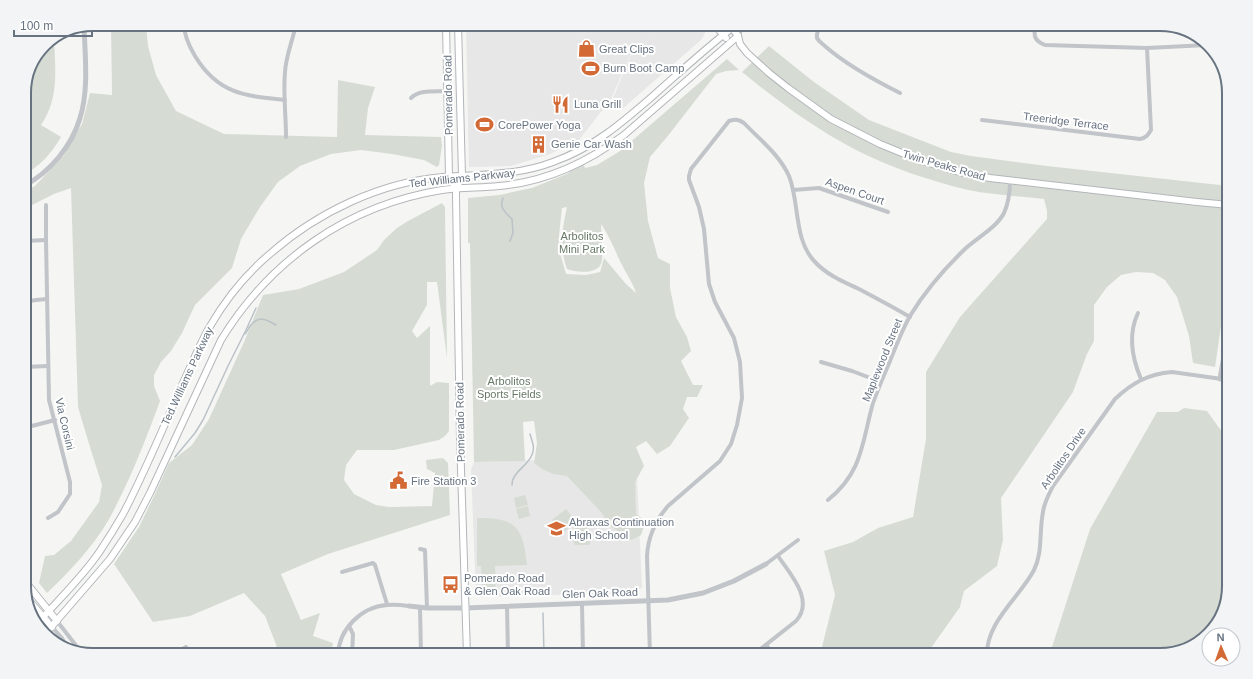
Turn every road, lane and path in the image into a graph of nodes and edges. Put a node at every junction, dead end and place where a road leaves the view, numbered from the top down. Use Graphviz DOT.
graph roads {
  1 [pos="185,31"];
  2 [pos="295,31"];
  3 [pos="446,31"];
  4 [pos="458,31"];
  5 [pos="720,31"];
  6 [pos="727,31"];
  7 [pos="734,31"];
  8 [pos="740,31"];
  9 [pos="818,31"];
  10 [pos="1034,31"];
  11 [pos="84,32"];
  12 [pos="723,35"];
  13 [pos="738,36"];
  14 [pos="729,43"];
  15 [pos="740,44"];
  16 [pos="1200,45"];
  17 [pos="1147,48"];
  18 [pos="448,92"];
  19 [pos="900,93"];
  20 [pos="410,98"];
  21 [pos="285,100"];
  22 [pos="982,120"];
  23 [pos="286,137"];
  24 [pos="462,176"];
  25 [pos="449,177"];
  26 [pos="1010,180"];
  27 [pos="31,182"];
  28 [pos="456,189"];
  29 [pos="793,190"];
  30 [pos="46,204"];
  31 [pos="1222,204"];
  32 [pos="888,212"];
  33 [pos="46,240"];
  34 [pos="31,241"];
  35 [pos="47,299"];
  36 [pos="31,301"];
  37 [pos="1138,313"];
  38 [pos="910,317"];
  39 [pos="821,362"];
  40 [pos="48,366"];
  41 [pos="31,367"];
  42 [pos="1222,368"];
  43 [pos="1141,379"];
  44 [pos="1220,379"];
  45 [pos="881,382"];
  46 [pos="55,420"];
  47 [pos="31,426"];
  48 [pos="828,500"];
  49 [pos="48,518"];
  50 [pos="798,540"];
  51 [pos="420,549"];
  52 [pos="778,556"];
  53 [pos="766,564"];
  54 [pos="342,572"];
  55 [pos="31,589"];
  56 [pos="649,602"];
  57 [pos="387,604"];
  58 [pos="582,604"];
  59 [pos="409,606"];
  60 [pos="507,606"];
  61 [pos="34,607"];
  62 [pos="420,608"];
  63 [pos="427,608"];
  64 [pos="465,608"];
  65 [pos="49,611"];
  66 [pos="43,617"];
  67 [pos="40,620"];
  68 [pos="57,621"];
  69 [pos="349,626"];
  70 [pos="52,627"];
  71 [pos="49,630"];
  72 [pos="64,641"];
  73 [pos="766,645"];
  74 [pos="75,646"];
  75 [pos="339,648"];
  76 [pos="352,648"];
  77 [pos="421,648"];
  78 [pos="467,648"];
  79 [pos="508,648"];
  80 [pos="583,648"];
  81 [pos="650,648"];
  82 [pos="762,648"];
  83 [pos="768,648"];
  84 [pos="988,648"];
  1 -- 21 [label="street"];
  2 -- 21 [label="street"];
  3 -- 18 [label="main road, Pomerado Road"];
  4 -- 24 [label="main road, Pomerado Road"];
  5 -- 12 [label="main road"];
  6 -- 12 [label="main road, Ted Williams Parkway"];
  7 -- 13 [label="main road, Twin Peaks Road"];
  8 -- 13 [label="street"];
  9 -- 19 [label="street"];
  10 -- 17 [label="street"];
  11 -- 27 [label="street"];
  12 -- 14 [label="main road"];
  12 -- 24 [label="main road, Ted Williams Parkway"];
  13 -- 14 [label="main road, Ted Williams Parkway"];
  13 -- 15 [label="main road, Twin Peaks Road"];
  14 -- 15 [label="main road"];
  14 -- 28 [label="main road, Ted Williams Parkway"];
  15 -- 26 [label="main road, Twin Peaks Road"];
  16 -- 17 [label="street"];
  17 -- 22 [label="street, Treeridge Terrace"];
  18 -- 20 [label="street"];
  18 -- 25 [label="main road, Pomerado Road"];
  21 -- 23 [label="street"];
  24 -- 25 [label="main road, Ted Williams Parkway"];
  24 -- 28 [label="main road, Pomerado Road"];
  25 -- 28 [label="main road, Pomerado Road"];
  25 -- 65 [label="main road, Ted Williams Parkway"];
  26 -- 31 [label="main road, Twin Peaks Road"];
  26 -- 38 [label="street, Maplewood Street"];
  28 -- 64 [label="main road, Pomerado Road"];
  28 -- 68 [label="main road, Ted Williams Parkway"];
  29 -- 32 [label="street, Aspen Court"];
  29 -- 38 [label="street"];
  29 -- 56 [label="street"];
  30 -- 33 [label="street, Via Corsini"];
  33 -- 34 [label="street"];
  33 -- 35 [label="street, Via Corsini"];
  35 -- 36 [label="street"];
  35 -- 40 [label="street, Via Corsini"];
  37 -- 43 [label="street"];
  38 -- 45 [label="street, Maplewood Street"];
  39 -- 45 [label="street"];
  40 -- 41 [label="street"];
  40 -- 46 [label="street, Via Corsini"];
  42 -- 44 [label="street"];
  43 -- 44 [label="street, Arbolitos Drive"];
  43 -- 84 [label="street, Arbolitos Drive"];
  45 -- 48 [label="street, Maplewood Street"];
  46 -- 47 [label="street"];
  46 -- 49 [label="street, Via Corsini"];
  50 -- 52 [label="street, Glen Oak Road"];
  51 -- 63 [label="street"];
  52 -- 53 [label="street, Glen Oak Road"];
  52 -- 73 [label="street"];
  53 -- 56 [label="street, Glen Oak Road"];
  54 -- 57 [label="street"];
  55 -- 65 [label="main road"];
  56 -- 58 [label="street, Glen Oak Road"];
  56 -- 81 [label="street"];
  57 -- 59 [label="street, Glen Oak Road"];
  57 -- 69 [label="street"];
  58 -- 60 [label="street, Glen Oak Road"];
  58 -- 80 [label="street"];
  59 -- 62 [label="street, Glen Oak Road"];
  60 -- 64 [label="street, Glen Oak Road"];
  60 -- 79 [label="street"];
  61 -- 66 [label="main road"];
  62 -- 63 [label="street, Glen Oak Road"];
  62 -- 77 [label="street"];
  63 -- 64 [label="street, Glen Oak Road"];
  64 -- 78 [label="main road, Pomerado Road"];
  65 -- 66 [label="main road, Ted Williams Parkway"];
  65 -- 68 [label="main road"];
  66 -- 67 [label="main road, Ted Williams Parkway"];
  66 -- 70 [label="main road"];
  68 -- 70 [label="main road, Ted Williams Parkway"];
  68 -- 74 [label="street"];
  69 -- 75 [label="street"];
  69 -- 76 [label="street"];
  70 -- 71 [label="main road, Ted Williams Parkway"];
  70 -- 72 [label="street"];
  73 -- 82 [label="street"];
  73 -- 83 [label="street"];
}
